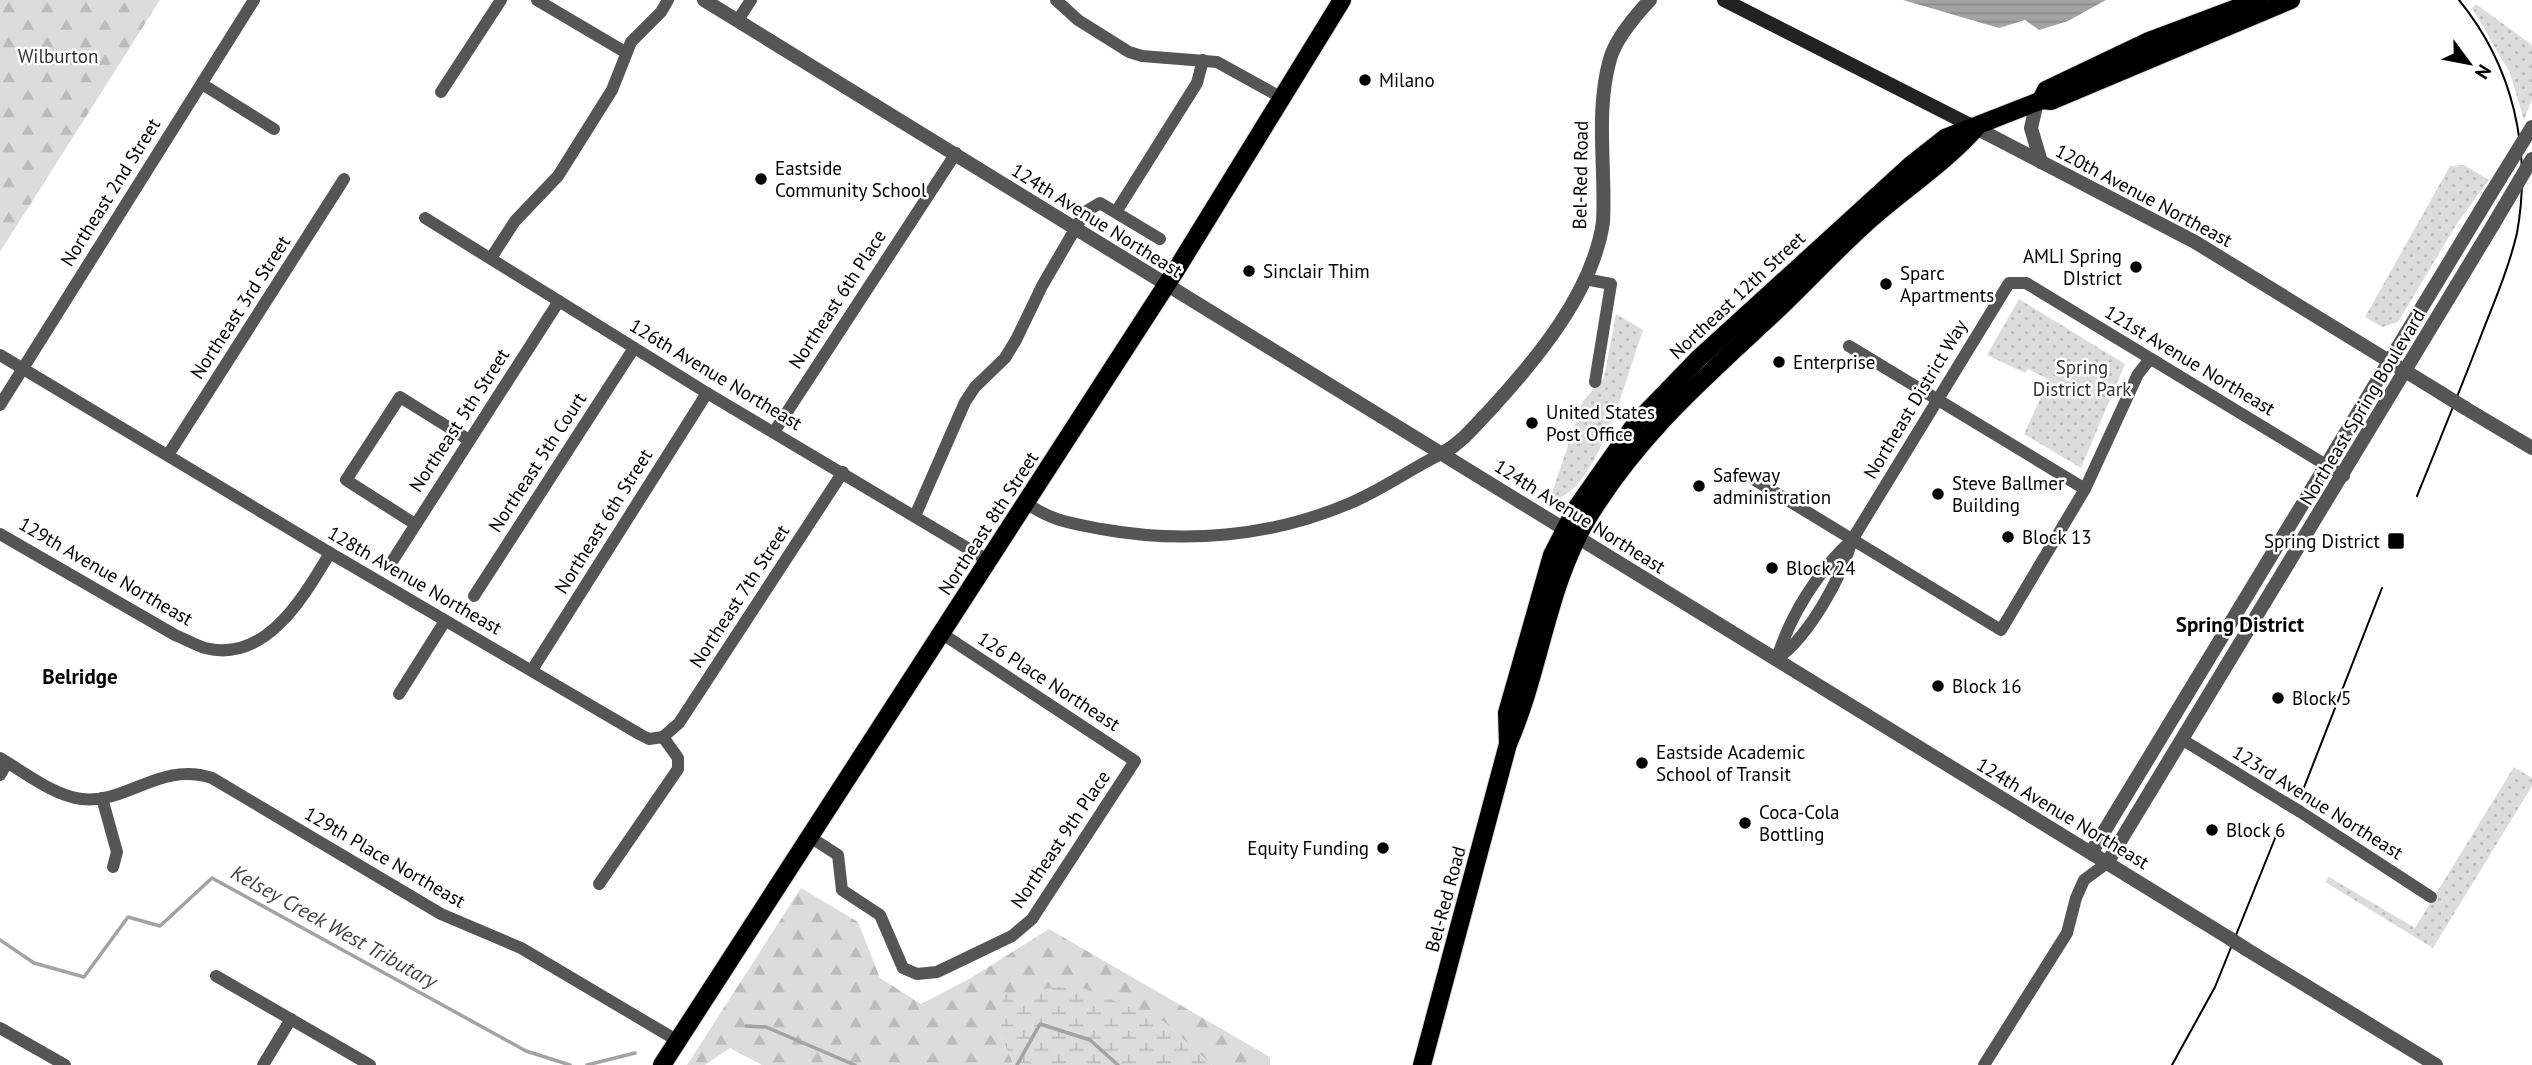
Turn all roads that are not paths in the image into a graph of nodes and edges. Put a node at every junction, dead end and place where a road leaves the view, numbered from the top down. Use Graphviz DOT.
graph roads {
  1 [pos="254,0"];
  2 [pos="501,0"];
  3 [pos="537,0"];
  4 [pos="668,0"];
  5 [pos="704,0"];
  6 [pos="751,0"];
  7 [pos="1056,0"];
  8 [pos="1342,0"];
  9 [pos="1650,0"];
  10 [pos="1724,0"];
  11 [pos="2258,0"];
  12 [pos="2291,0"];
  13 [pos="738,20"];
  14 [pos="625,52"];
  15 [pos="1203,60"];
  16 [pos="202,84"];
  17 [pos="441,92"];
  18 [pos="1282,98"];
  19 [pos="2040,101"];
  20 [pos="2532,127"];
  21 [pos="1976,128"];
  22 [pos="274,129"];
  23 [pos="956,153"];
  24 [pos="2532,159"];
  25 [pos="2040,162"];
  26 [pos="344,179"];
  27 [pos="1116,212"];
  28 [pos="425,218"];
  29 [pos="1075,228"];
  30 [pos="1160,239"];
  31 [pos="492,258"];
  32 [pos="1585,279"];
  33 [pos="2014,282"];
  34 [pos="1166,286"];
  35 [pos="559,302"];
  36 [pos="1849,346"];
  37 [pos="634,348"];
  38 [pos="0,355"];
  39 [pos="2150,359"];
  40 [pos="2389,361"];
  41 [pos="22,368"];
  42 [pos="2406,372"];
  43 [pos="1595,382"];
  44 [pos="707,393"];
  45 [pos="1938,400"];
  46 [pos="0,405"];
  47 [pos="774,432"];
  48 [pos="469,440"];
  49 [pos="2532,449"];
  50 [pos="1443,453"];
  51 [pos="168,455"];
  52 [pos="2326,465"];
  53 [pos="844,472"];
  54 [pos="2344,476"];
  55 [pos="1753,479"];
  56 [pos="2085,489"];
  57 [pos="1026,503"];
  58 [pos="915,516"];
  59 [pos="415,524"];
  60 [pos="0,534"];
  61 [pos="1570,534"];
  62 [pos="1852,540"];
  63 [pos="330,553"];
  64 [pos="393,560"];
  65 [pos="989,561"];
  66 [pos="474,596"];
  67 [pos="445,621"];
  68 [pos="941,633"];
  69 [pos="1777,660"];
  70 [pos="532,670"];
  71 [pos="399,694"];
  72 [pos="663,737"];
  73 [pos="2183,740"];
  74 [pos="4,760"];
  75 [pos="1135,761"];
  76 [pos="0,775"];
  77 [pos="102,798"];
  78 [pos="810,837"];
  79 [pos="2091,853"];
  80 [pos="2107,863"];
  81 [pos="113,867"];
  82 [pos="2084,880"];
  83 [pos="600,884"];
  84 [pos="2431,897"];
  85 [pos="216,976"];
  86 [pos="291,1019"];
  87 [pos="0,1028"];
  88 [pos="678,1041"];
  89 [pos="65,1065"];
  90 [pos="263,1065"];
  91 [pos="370,1065"];
  92 [pos="662,1065"];
  93 [pos="1422,1065"];
  94 [pos="1984,1065"];
  95 [pos="2436,1065"];
  1 -- 16 [label="street, Northeast 2nd Street"];
  2 -- 17 [label="street"];
  3 -- 14 [label="street"];
  4 -- 14 [label="street"];
  5 -- 13 [label="street, 124th Avenue Northeast"];
  6 -- 13 [label="street"];
  7 -- 15 [label="street"];
  8 -- 18 [label="main road, Northeast 8th Street"];
  9 -- 32 [label="street, Bel-Red Road"];
  10 -- 21 [label="main road, 120th Avenue Northeast"];
  11 -- 19 [label="main road, Northeast 12th Street"];
  12 -- 19 [label="main road, Northeast 12th Street"];
  13 -- 23 [label="street, 124th Avenue Northeast"];
  14 -- 31 [label="street"];
  15 -- 18 [label="street"];
  15 -- 27 [label="street"];
  16 -- 22 [label="street"];
  16 -- 41 [label="street, Northeast 2nd Street"];
  18 -- 34 [label="main road, Northeast 8th Street"];
  19 -- 21 [label="main road, Northeast 12th Street"];
  19 -- 25 [label="street"];
  20 -- 40 [label="street, Northeast Spring Boulevard, bridge"];
  21 -- 25 [label="street, 120th Avenue Northeast"];
  21 -- 61 [label="main road, Northeast 12th Street"];
  23 -- 29 [label="street, 124th Avenue Northeast"];
  23 -- 47 [label="street, Northeast 6th Place"];
  24 -- 42 [label="street, Northeast Spring Boulevard, bridge"];
  25 -- 40 [label="street, 120th Avenue Northeast"];
  26 -- 51 [label="street, Northeast 3rd Street"];
  27 -- 29 [label="street"];
  27 -- 30 [label="street"];
  28 -- 31 [label="street, 126th Avenue Northeast"];
  29 -- 34 [label="street, 124th Avenue Northeast"];
  29 -- 58 [label="street"];
  31 -- 35 [label="street, 126th Avenue Northeast"];
  32 -- 43 [label="street"];
  32 -- 50 [label="street, Bel-Red Road"];
  33 -- 39 [label="street, 121st Avenue Northeast"];
  33 -- 45 [label="street, Northeast District Way"];
  34 -- 50 [label="street, 124th Avenue Northeast"];
  34 -- 57 [label="main road, Northeast 8th Street"];
  35 -- 37 [label="street, 126th Avenue Northeast"];
  35 -- 48 [label="street, Northeast 5th Street"];
  36 -- 45 [label="street"];
  37 -- 44 [label="street, 126th Avenue Northeast"];
  37 -- 66 [label="street, Northeast 5th Court"];
  38 -- 41 [label="street, 128th Avenue Northeast"];
  39 -- 52 [label="street, 121st Avenue Northeast"];
  39 -- 56 [label="street"];
  40 -- 42 [label="street, 120th Avenue Northeast"];
  40 -- 52 [label="street, Northeast Spring Boulevard"];
  41 -- 46 [label="street, Northeast 2nd Street"];
  41 -- 51 [label="street, 128th Avenue Northeast"];
  42 -- 49 [label="street, 120th Avenue Northeast, bridge"];
  42 -- 54 [label="street, Northeast Spring Boulevard"];
  44 -- 47 [label="street, 126th Avenue Northeast"];
  44 -- 70 [label="street, Northeast 6th Street"];
  45 -- 56 [label="street"];
  45 -- 62 [label="street, Northeast District Way"];
  47 -- 53 [label="street, 126th Avenue Northeast"];
  48 -- 59 [label="street, Northeast 5th Street"];
  48 -- 59 [label="street"];
  50 -- 57 [label="street"];
  50 -- 61 [label="street, 124th Avenue Northeast"];
  51 -- 63 [label="street, 128th Avenue Northeast"];
  52 -- 54 [label="street, 121st Avenue Northeast"];
  52 -- 79 [label="street, Northeast Spring Boulevard"];
  53 -- 58 [label="street, 126th Avenue Northeast"];
  53 -- 72 [label="street, Northeast 7th Street"];
  54 -- 73 [label="street, Northeast Spring Boulevard"];
  55 -- 62 [label="street"];
  56 -- 62 [label="street"];
  57 -- 65 [label="main road, Northeast 8th Street"];
  58 -- 65 [label="street, 126th Avenue Northeast"];
  59 -- 64 [label="street, Northeast 5th Street"];
  60 -- 63 [label="street, 129th Avenue Northeast"];
  61 -- 69 [label="street, 124th Avenue Northeast"];
  61 -- 93 [label="main road, Bel-Red Road"];
  62 -- 69 [label="street, Northeast District Way"];
  63 -- 67 [label="street, 128th Avenue Northeast"];
  65 -- 68 [label="main road, Northeast 8th Street"];
  67 -- 70 [label="street, 128th Avenue Northeast"];
  67 -- 71 [label="street"];
  68 -- 75 [label="street, 126 Place Northeast"];
  68 -- 78 [label="main road, Northeast 8th Street"];
  69 -- 79 [label="street, 124th Avenue Northeast"];
  70 -- 72 [label="street, 128th Avenue Northeast"];
  72 -- 83 [label="street"];
  73 -- 80 [label="street, Northeast Spring Boulevard"];
  73 -- 84 [label="street, 123rd Avenue Northeast, bridge"];
  74 -- 76 [label="street"];
  74 -- 77 [label="street"];
  75 -- 78 [label="street, Northeast 9th Place"];
  77 -- 81 [label="street"];
  77 -- 88 [label="street, 129th Place Northeast"];
  78 -- 88 [label="main road, Northeast 8th Street"];
  79 -- 80 [label="street, 124th Avenue Northeast"];
  79 -- 82 [label="street"];
  80 -- 82 [label="street, Northeast Spring Boulevard"];
  80 -- 95 [label="street, 124th Avenue Northeast, bridge"];
  82 -- 94 [label="street"];
  85 -- 86 [label="street"];
  86 -- 90 [label="street"];
  86 -- 91 [label="street"];
  87 -- 89 [label="street"];
  88 -- 92 [label="main road, Northeast 8th Street"];
}
